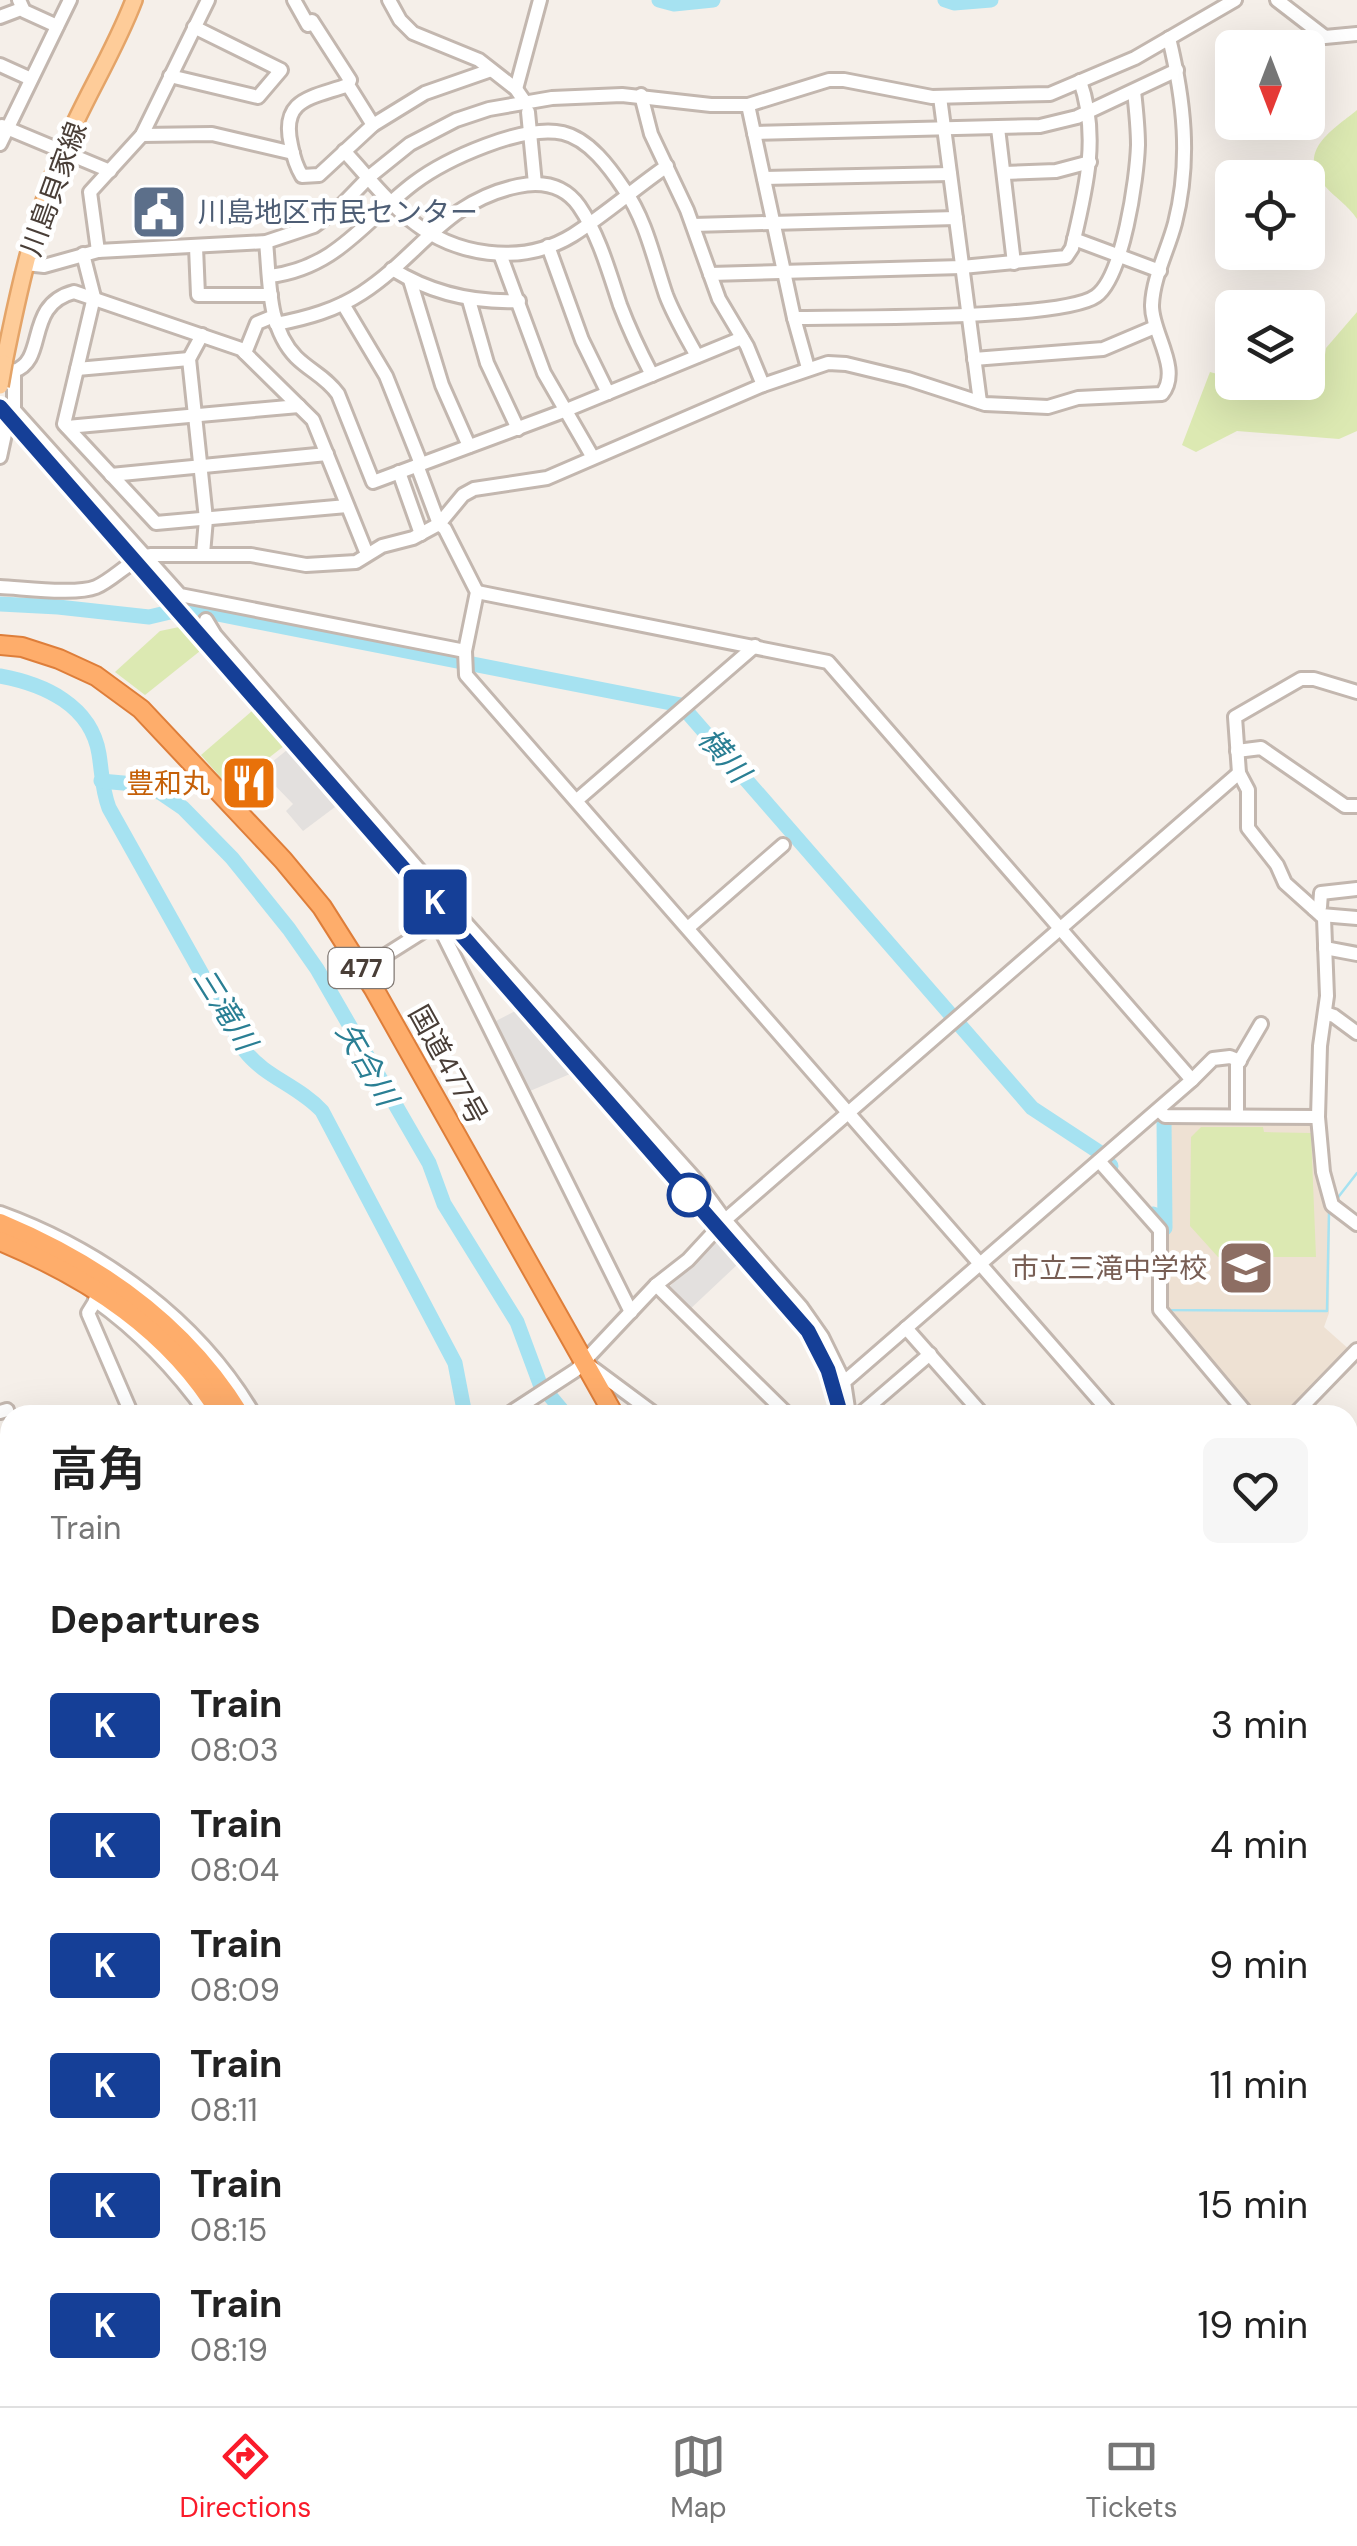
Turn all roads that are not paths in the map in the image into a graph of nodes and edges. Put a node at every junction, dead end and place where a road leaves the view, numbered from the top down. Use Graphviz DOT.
graph roads {
  1 [pos="70,0"];
  2 [pos="134,0"];
  3 [pos="208,0"];
  4 [pos="294,0"];
  5 [pos="389,0"];
  6 [pos="540,0"];
  7 [pos="1235,0"];
  8 [pos="1277,0"];
  9 [pos="20,4"];
  10 [pos="0,17"];
  11 [pos="57,26"];
  12 [pos="194,27"];
  13 [pos="1357,34"];
  14 [pos="1169,38"];
  15 [pos="0,65"];
  16 [pos="490,70"];
  17 [pos="1177,70"];
  18 [pos="170,76"];
  19 [pos="32,79"];
  20 [pos="1080,81"];
  21 [pos="348,85"];
  22 [pos="516,89"];
  23 [pos="1134,92"];
  24 [pos="641,96"];
  25 [pos="940,97"];
  26 [pos="748,105"];
  27 [pos="526,107"];
  28 [pos="1089,112"];
  29 [pos="372,125"];
  30 [pos="4,126"];
  31 [pos="998,128"];
  32 [pos="945,129"];
  33 [pos="754,133"];
  34 [pos="530,135"];
  35 [pos="142,136"];
  36 [pos="0,144"];
  37 [pos="62,151"];
  38 [pos="344,151"];
  39 [pos="293,154"];
  40 [pos="1090,162"];
  41 [pos="667,166"];
  42 [pos="110,171"];
  43 [pos="950,174"];
  44 [pos="1004,174"];
  45 [pos="368,178"];
  46 [pos="764,178"];
  47 [pos="535,184"];
  48 [pos="627,193"];
  49 [pos="392,203"];
  50 [pos="956,218"];
  51 [pos="774,223"];
  52 [pos="590,224"];
  53 [pos="693,225"];
  54 [pos="429,233"];
  55 [pos="1074,240"];
  56 [pos="266,242"];
  57 [pos="196,246"];
  58 [pos="548,246"];
  59 [pos="98,252"];
  60 [pos="83,254"];
  61 [pos="500,254"];
  62 [pos="1118,255"];
  63 [pos="1014,263"];
  64 [pos="26,264"];
  65 [pos="962,268"];
  66 [pos="392,269"];
  67 [pos="1160,271"];
  68 [pos="784,272"];
  69 [pos="710,274"];
  70 [pos="270,276"];
  71 [pos="410,280"];
  72 [pos="271,295"];
  73 [pos="94,297"];
  74 [pos="469,300"];
  75 [pos="518,301"];
  76 [pos="343,304"];
  77 [pos="968,315"];
  78 [pos="794,318"];
  79 [pos="275,320"];
  80 [pos="1155,327"];
  81 [pos="202,335"];
  82 [pos="742,338"];
  83 [pos="246,353"];
  84 [pos="697,356"];
  85 [pos="3,358"];
  86 [pos="190,359"];
  87 [pos="974,359"];
  88 [pos="808,368"];
  89 [pos="77,369"];
  90 [pos="652,374"];
  91 [pos="764,384"];
  92 [pos="7,386"];
  93 [pos="608,393"];
  94 [pos="980,402"];
  95 [pos="299,406"];
  96 [pos="564,411"];
  97 [pos="195,415"];
  98 [pos="0,421"];
  99 [pos="67,426"];
  100 [pos="518,428"];
  101 [pos="469,446"];
  102 [pos="326,454"];
  103 [pos="592,456"];
  104 [pos="0,457"];
  105 [pos="419,464"];
  106 [pos="201,467"];
  107 [pos="400,472"];
  108 [pos="111,475"];
  109 [pos="347,506"];
  110 [pos="206,519"];
  111 [pos="439,524"];
  112 [pos="421,534"];
  113 [pos="203,554"];
  114 [pos="367,554"];
  115 [pos="142,556"];
  116 [pos="0,575"];
  117 [pos="5,588"];
  118 [pos="477,592"];
  119 [pos="206,620"];
  120 [pos="0,645"];
  121 [pos="756,646"];
  122 [pos="465,651"];
  123 [pos="1357,692"];
  124 [pos="1237,751"];
  125 [pos="1239,773"];
  126 [pos="577,800"];
  127 [pos="1357,806"];
  128 [pos="783,845"];
  129 [pos="1357,889"];
  130 [pos="1317,912"];
  131 [pos="1357,918"];
  132 [pos="688,927"];
  133 [pos="1060,928"];
  134 [pos="1325,948"];
  135 [pos="1357,954"];
  136 [pos="362,970"];
  137 [pos="1325,1013"];
  138 [pos="1261,1024"];
  139 [pos="1357,1032"];
  140 [pos="1240,1061"];
  141 [pos="1192,1080"];
  142 [pos="1159,1110"];
  143 [pos="848,1111"];
  144 [pos="1237,1116"];
  145 [pos="1318,1117"];
  146 [pos="1101,1159"];
  147 [pos="0,1213"];
  148 [pos="725,1220"];
  149 [pos="0,1223"];
  150 [pos="1357,1224"];
  151 [pos="0,1241"];
  152 [pos="0,1251"];
  153 [pos="980,1264"];
  154 [pos="656,1284"];
  155 [pos="96,1300"];
  156 [pos="631,1312"];
  157 [pos="906,1328"];
  158 [pos="1357,1350"];
  159 [pos="930,1354"];
  160 [pos="580,1366"];
  161 [pos="844,1382"];
  162 [pos="128,1405"];
  163 [pos="201,1405"];
  164 [pos="214,1405"];
  165 [pos="233,1405"];
  166 [pos="248,1405"];
  167 [pos="523,1405"];
  168 [pos="608,1405"];
  169 [pos="640,1405"];
  170 [pos="778,1405"];
  171 [pos="847,1405"];
  172 [pos="871,1405"];
  173 [pos="974,1405"];
  174 [pos="1103,1405"];
  175 [pos="1240,1405"];
  176 [pos="1304,1405"];
  1 -- 11 [label="street"];
  2 -- 37 [label="main road, 川島貝家線"];
  3 -- 12 [label="street"];
  4 -- 21 [label="street"];
  5 -- 16 [label="street"];
  6 -- 22 [label="street"];
  7 -- 14 [label="street"];
  8 -- 13 [label="street"];
  9 -- 10 [label="street"];
  9 -- 11 [label="street"];
  11 -- 19 [label="street"];
  12 -- 18 [label="street"];
  12 -- 18 [label="street"];
  14 -- 17 [label="street"];
  14 -- 20 [label="street"];
  15 -- 19 [label="street"];
  16 -- 22 [label="street"];
  16 -- 29 [label="street"];
  17 -- 23 [label="street"];
  17 -- 67 [label="street"];
  18 -- 35 [label="street"];
  19 -- 30 [label="street"];
  20 -- 25 [label="street"];
  20 -- 28 [label="street"];
  21 -- 29 [label="street"];
  21 -- 39 [label="street"];
  22 -- 27 [label="street"];
  23 -- 28 [label="street"];
  23 -- 62 [label="street"];
  24 -- 26 [label="street"];
  24 -- 27 [label="street"];
  24 -- 41 [label="street"];
  25 -- 26 [label="street"];
  25 -- 32 [label="street"];
  26 -- 33 [label="street"];
  27 -- 34 [label="street"];
  27 -- 45 [label="street"];
  28 -- 31 [label="street"];
  28 -- 40 [label="street"];
  29 -- 38 [label="street"];
  30 -- 36 [label="street"];
  30 -- 37 [label="street"];
  31 -- 32 [label="street"];
  31 -- 44 [label="street"];
  32 -- 33 [label="street"];
  32 -- 43 [label="street"];
  33 -- 46 [label="street"];
  34 -- 47 [label="street"];
  34 -- 48 [label="street"];
  34 -- 49 [label="street"];
  35 -- 39 [label="street"];
  35 -- 42 [label="street"];
  37 -- 42 [label="street"];
  37 -- 64 [label="main road, 川島貝家線"];
  38 -- 39 [label="street"];
  38 -- 45 [label="street"];
  40 -- 44 [label="street"];
  40 -- 55 [label="street"];
  41 -- 48 [label="street"];
  41 -- 53 [label="street"];
  42 -- 59 [label="street"];
  43 -- 46 [label="street"];
  43 -- 50 [label="street"];
  44 -- 63 [label="street"];
  45 -- 49 [label="street"];
  45 -- 56 [label="street"];
  46 -- 51 [label="street"];
  47 -- 52 [label="street"];
  47 -- 54 [label="street"];
  48 -- 52 [label="street"];
  48 -- 84 [label="street"];
  49 -- 54 [label="street"];
  49 -- 70 [label="street"];
  50 -- 51 [label="street"];
  50 -- 65 [label="street"];
  51 -- 53 [label="street"];
  51 -- 68 [label="street"];
  52 -- 58 [label="street"];
  52 -- 90 [label="street"];
  53 -- 69 [label="street"];
  54 -- 61 [label="street"];
  54 -- 66 [label="street"];
  55 -- 62 [label="street"];
  55 -- 63 [label="street"];
  56 -- 57 [label="street"];
  56 -- 70 [label="street"];
  57 -- 59 [label="street"];
  57 -- 72 [label="street"];
  58 -- 61 [label="street"];
  58 -- 93 [label="street"];
  59 -- 60 [label="street"];
  60 -- 64 [label="street"];
  60 -- 73 [label="street"];
  61 -- 75 [label="street"];
  62 -- 67 [label="street"];
  62 -- 77 [label="street"];
  63 -- 65 [label="street"];
  64 -- 85 [label="main road, 川島貝家線"];
  65 -- 68 [label="street"];
  65 -- 77 [label="street"];
  66 -- 71 [label="street"];
  66 -- 76 [label="street"];
  67 -- 80 [label="street"];
  68 -- 69 [label="street"];
  68 -- 78 [label="street"];
  69 -- 82 [label="street"];
  70 -- 72 [label="street"];
  71 -- 74 [label="street"];
  71 -- 101 [label="street"];
  72 -- 79 [label="street"];
  73 -- 81 [label="street"];
  73 -- 89 [label="street"];
  73 -- 92 [label="street"];
  74 -- 75 [label="street"];
  74 -- 100 [label="street"];
  75 -- 96 [label="street"];
  76 -- 79 [label="street"];
  76 -- 105 [label="street"];
  77 -- 78 [label="street"];
  77 -- 87 [label="street"];
  78 -- 88 [label="street"];
  79 -- 83 [label="street"];
  79 -- 107 [label="street"];
  80 -- 87 [label="street"];
  80 -- 94 [label="street"];
  81 -- 83 [label="street"];
  81 -- 86 [label="street"];
  82 -- 84 [label="street"];
  82 -- 91 [label="street"];
  83 -- 95 [label="street"];
  84 -- 90 [label="street"];
  85 -- 92 [label="main road, 川島貝家線, bridge"];
  86 -- 89 [label="street"];
  86 -- 97 [label="street"];
  87 -- 94 [label="street"];
  88 -- 91 [label="street"];
  88 -- 94 [label="street"];
  89 -- 99 [label="street"];
  90 -- 93 [label="street"];
  91 -- 103 [label="street"];
  92 -- 115 [label="street"];
  93 -- 96 [label="street"];
  95 -- 97 [label="street"];
  95 -- 102 [label="street"];
  96 -- 100 [label="street"];
  96 -- 103 [label="street"];
  97 -- 99 [label="street"];
  97 -- 106 [label="street"];
  98 -- 104 [label="street"];
  99 -- 108 [label="street"];
  100 -- 101 [label="street"];
  101 -- 105 [label="street"];
  102 -- 106 [label="street"];
  102 -- 109 [label="street"];
  103 -- 111 [label="street"];
  105 -- 107 [label="street"];
  105 -- 111 [label="street"];
  106 -- 108 [label="street"];
  106 -- 110 [label="street"];
  107 -- 112 [label="street"];
  108 -- 110 [label="street"];
  109 -- 110 [label="street"];
  109 -- 114 [label="street"];
  110 -- 113 [label="street"];
  111 -- 112 [label="street"];
  111 -- 118 [label="street"];
  112 -- 114 [label="street"];
  113 -- 114 [label="street"];
  113 -- 115 [label="street"];
  115 -- 117 [label="street"];
  115 -- 122 [label="street"];
  116 -- 117 [label="street"];
  118 -- 121 [label="street"];
  118 -- 122 [label="street"];
  119 -- 148 [label="street"];
  120 -- 136 [label="highway, 国道477号 / 477"];
  121 -- 126 [label="street"];
  121 -- 133 [label="street"];
  122 -- 126 [label="street"];
  123 -- 124 [label="street"];
  124 -- 125 [label="street"];
  124 -- 127 [label="street"];
  125 -- 130 [label="street"];
  125 -- 133 [label="street"];
  126 -- 132 [label="street"];
  128 -- 132 [label="street"];
  129 -- 130 [label="street"];
  130 -- 131 [label="street"];
  130 -- 134 [label="street"];
  132 -- 143 [label="street"];
  133 -- 141 [label="street"];
  133 -- 143 [label="street"];
  134 -- 135 [label="street"];
  134 -- 137 [label="street"];
  136 -- 156 [label="street"];
  136 -- 160 [label="highway, 国道477号 / 477"];
  137 -- 139 [label="street"];
  137 -- 145 [label="street"];
  138 -- 140 [label="street"];
  140 -- 141 [label="street"];
  140 -- 144 [label="street"];
  141 -- 142 [label="street"];
  142 -- 144 [label="street"];
  142 -- 146 [label="street"];
  143 -- 148 [label="street"];
  143 -- 153 [label="street"];
  144 -- 145 [label="street"];
  145 -- 150 [label="street"];
  146 -- 153 [label="street"];
  146 -- 175 [label="street"];
  147 -- 166 [label="street"];
  148 -- 154 [label="street"];
  148 -- 161 [label="street"];
  149 -- 165 [label="highway"];
  151 -- 164 [label="highway"];
  152 -- 155 [label="street"];
  153 -- 157 [label="street"];
  153 -- 174 [label="street"];
  154 -- 156 [label="street"];
  154 -- 170 [label="street"];
  155 -- 162 [label="street"];
  155 -- 163 [label="street"];
  156 -- 160 [label="street"];
  157 -- 159 [label="street"];
  157 -- 161 [label="street"];
  158 -- 176 [label="street"];
  159 -- 172 [label="street"];
  159 -- 173 [label="street"];
  160 -- 167 [label="street"];
  160 -- 168 [label="highway, 国道477号 / 477"];
  160 -- 169 [label="street"];
  161 -- 171 [label="street"];
}
